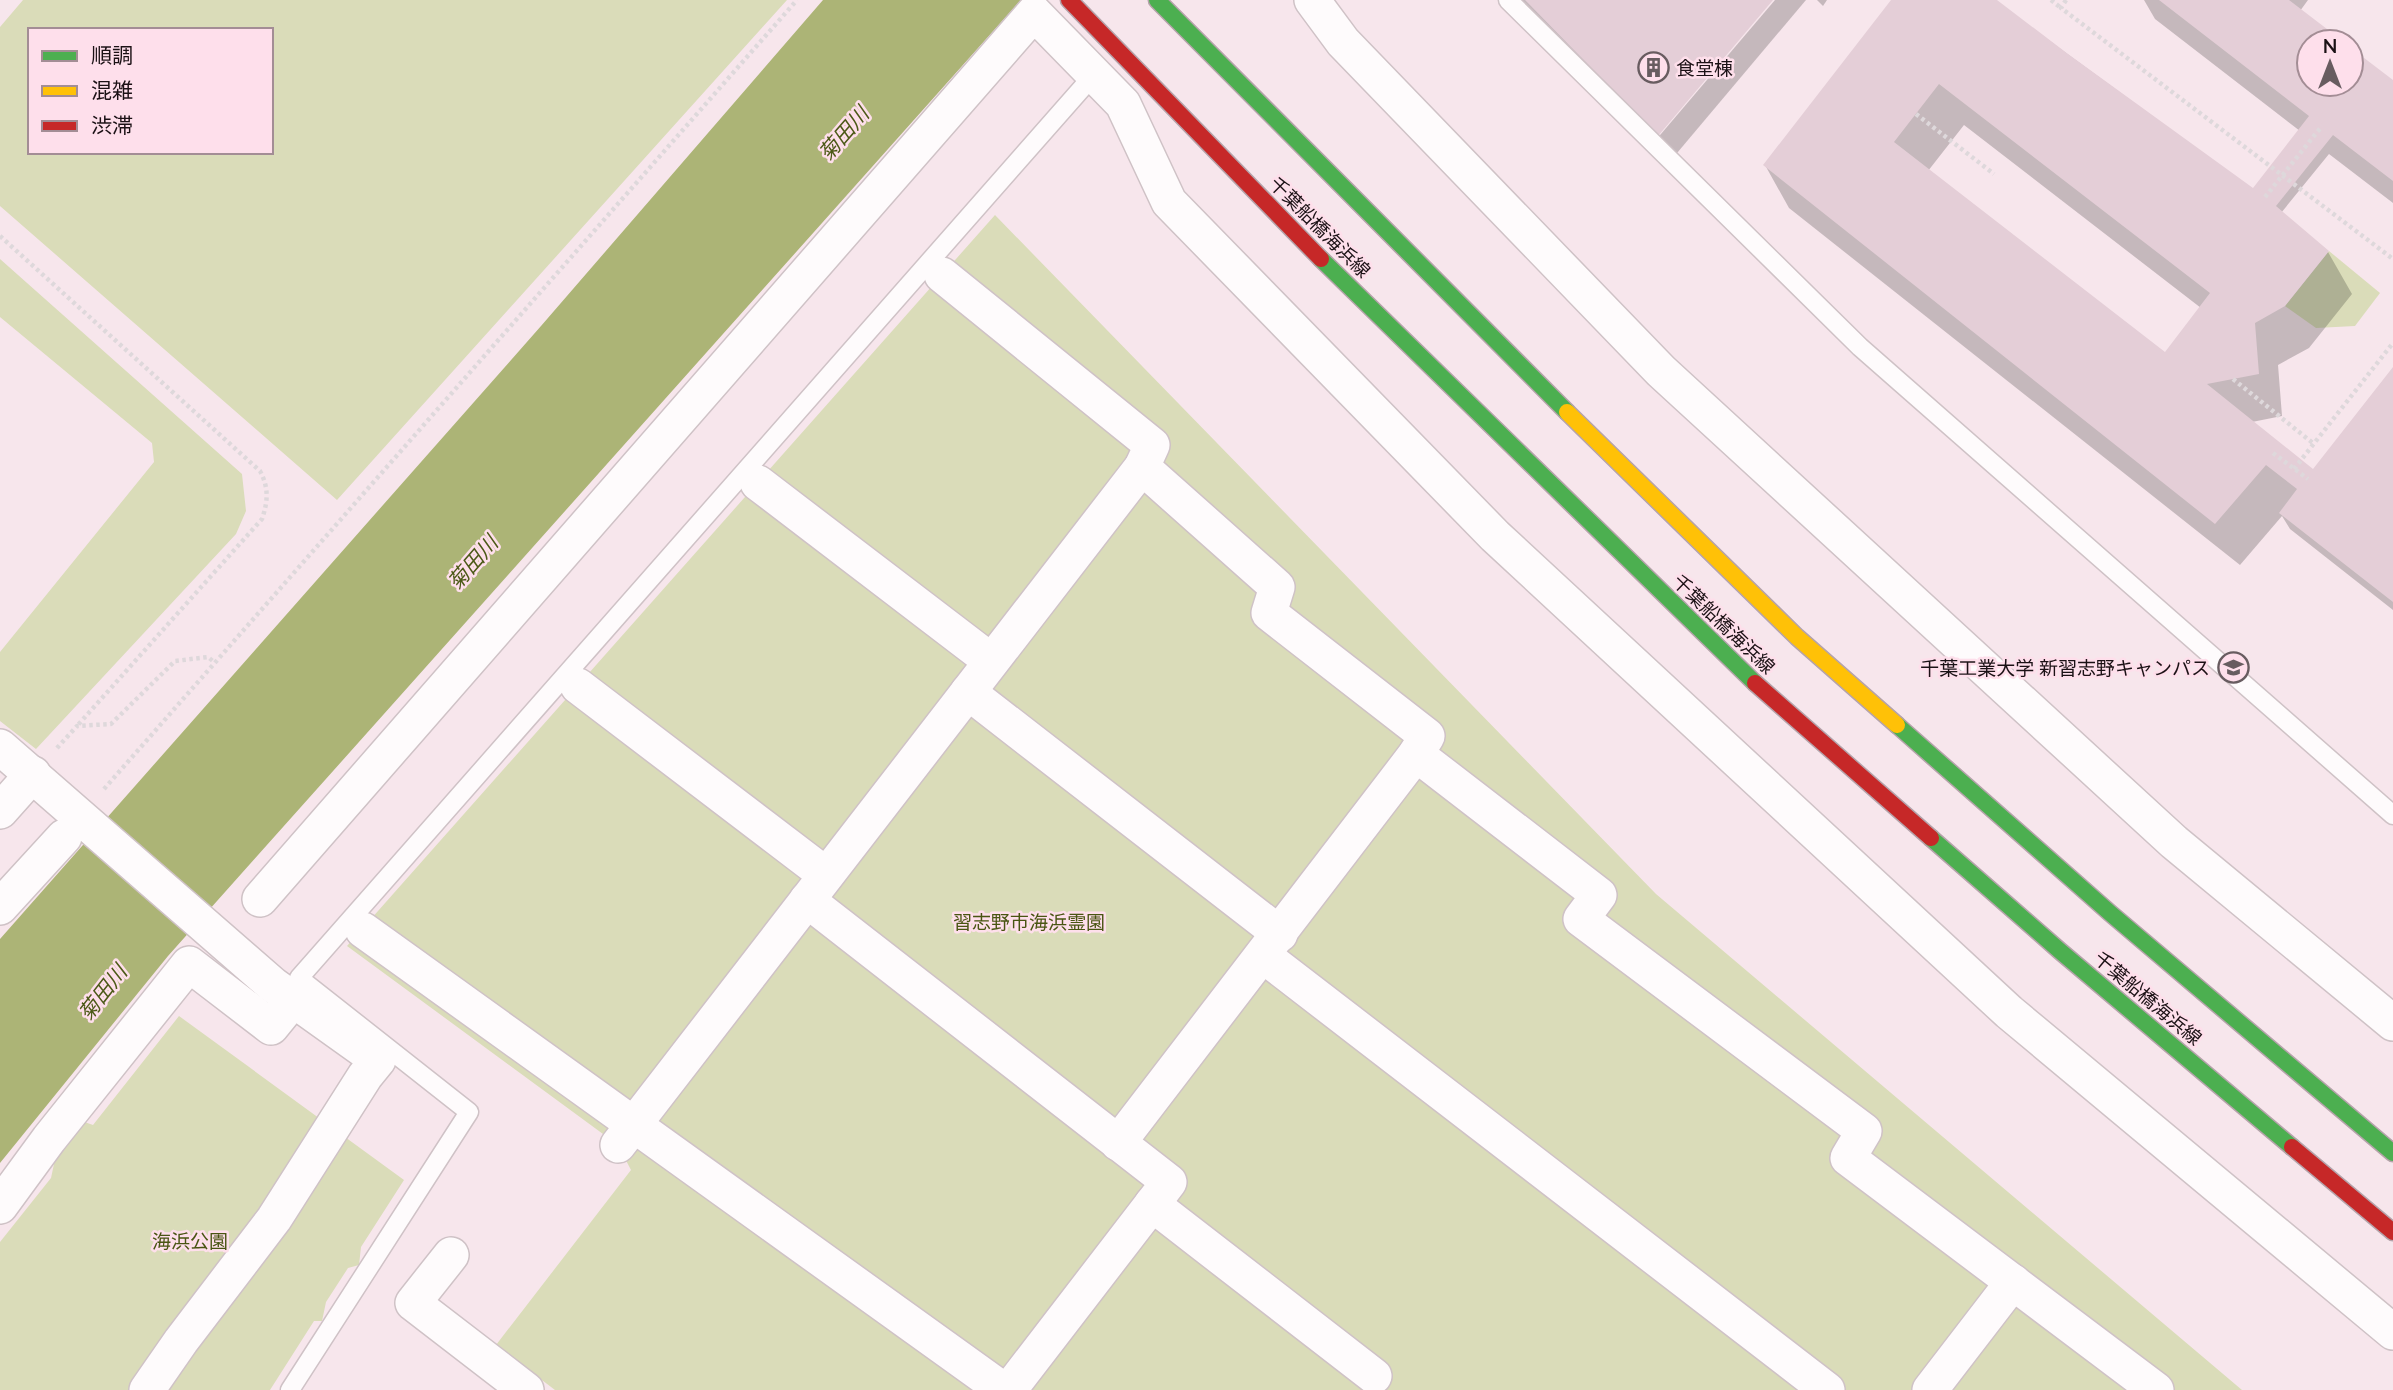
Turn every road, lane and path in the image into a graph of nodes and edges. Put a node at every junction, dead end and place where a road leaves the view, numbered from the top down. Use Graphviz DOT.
graph roads {
  1 [pos="797,0"];
  2 [pos="1069,0"];
  3 [pos="1157,0"];
  4 [pos="1312,0"];
  5 [pos="1508,0"];
  6 [pos="2051,0"];
  7 [pos="2066,0"];
  8 [pos="2061,8"];
  9 [pos="1105,62"];
  10 [pos="1916,114"];
  11 [pos="2322,126"];
  12 [pos="1994,174"];
  13 [pos="2281,175"];
  14 [pos="2265,197"];
  15 [pos="0,236"];
  16 [pos="2393,259"];
  17 [pos="942,275"];
  18 [pos="2393,344"];
  19 [pos="2233,379"];
  20 [pos="2314,444"];
  21 [pos="2273,453"];
  22 [pos="1142,467"];
  23 [pos="2294,469"];
  24 [pos="2308,479"];
  25 [pos="758,483"];
  26 [pos="991,661"];
  27 [pos="214,662"];
  28 [pos="578,686"];
  29 [pos="968,692"];
  30 [pos="77,726"];
  31 [pos="0,747"];
  32 [pos="1416,754"];
  33 [pos="43,784"];
  34 [pos="99,795"];
  35 [pos="0,811"];
  36 [pos="2393,815"];
  37 [pos="64,836"];
  38 [pos="817,887"];
  39 [pos="260,899"];
  40 [pos="0,907"];
  41 [pos="363,930"];
  42 [pos="1272,945"];
  43 [pos="283,992"];
  44 [pos="2393,1024"];
  45 [pos="626,1135"];
  46 [pos="1118,1143"];
  47 [pos="2393,1153"];
  48 [pos="1152,1204"];
  49 [pos="0,1206"];
  50 [pos="2393,1232"];
  51 [pos="451,1255"];
  52 [pos="2012,1282"];
  53 [pos="2393,1332"];
  54 [pos="1374,1376"];
  55 [pos="147,1390"];
  56 [pos="290,1390"];
  57 [pos="526,1390"];
  58 [pos="1003,1390"];
  59 [pos="1009,1390"];
  60 [pos="1826,1390"];
  61 [pos="1930,1390"];
  62 [pos="2156,1390"];
  1 -- 27 [label="path"];
  2 -- 9 [label="main road, 千葉船橋海浜線"];
  3 -- 47 [label="main road"];
  4 -- 44 [label="street"];
  5 -- 36 [label="lane"];
  6 -- 8 [label="path"];
  7 -- 8 [label="path"];
  8 -- 13 [label="path"];
  9 -- 39 [label="street"];
  9 -- 50 [label="main road, 千葉船橋海浜線"];
  9 -- 53 [label="street"];
  9 -- 56 [label="lane"];
  10 -- 12 [label="path"];
  11 -- 13 [label="path"];
  13 -- 14 [label="path"];
  13 -- 16 [label="path"];
  15 -- 30 [label="path"];
  17 -- 22 [label="street"];
  18 -- 20 [label="path"];
  19 -- 20 [label="path"];
  20 -- 23 [label="path"];
  21 -- 23 [label="path"];
  22 -- 26 [label="street"];
  22 -- 32 [label="street"];
  23 -- 24 [label="path"];
  25 -- 26 [label="street"];
  26 -- 29 [label="street"];
  27 -- 30 [label="path"];
  27 -- 34 [label="path"];
  28 -- 38 [label="street"];
  29 -- 38 [label="street"];
  29 -- 42 [label="street"];
  30 -- 33 [label="path"];
  31 -- 33 [label="street"];
  32 -- 42 [label="street"];
  32 -- 52 [label="street"];
  33 -- 35 [label="street"];
  33 -- 43 [label="street"];
  37 -- 40 [label="street"];
  38 -- 45 [label="street"];
  38 -- 46 [label="street"];
  41 -- 45 [label="street"];
  42 -- 46 [label="street"];
  42 -- 60 [label="street"];
  43 -- 49 [label="street"];
  43 -- 55 [label="street"];
  45 -- 58 [label="street"];
  46 -- 48 [label="street"];
  48 -- 54 [label="street"];
  48 -- 59 [label="street"];
  51 -- 57 [label="street"];
  52 -- 61 [label="street"];
  52 -- 62 [label="street"];
}
